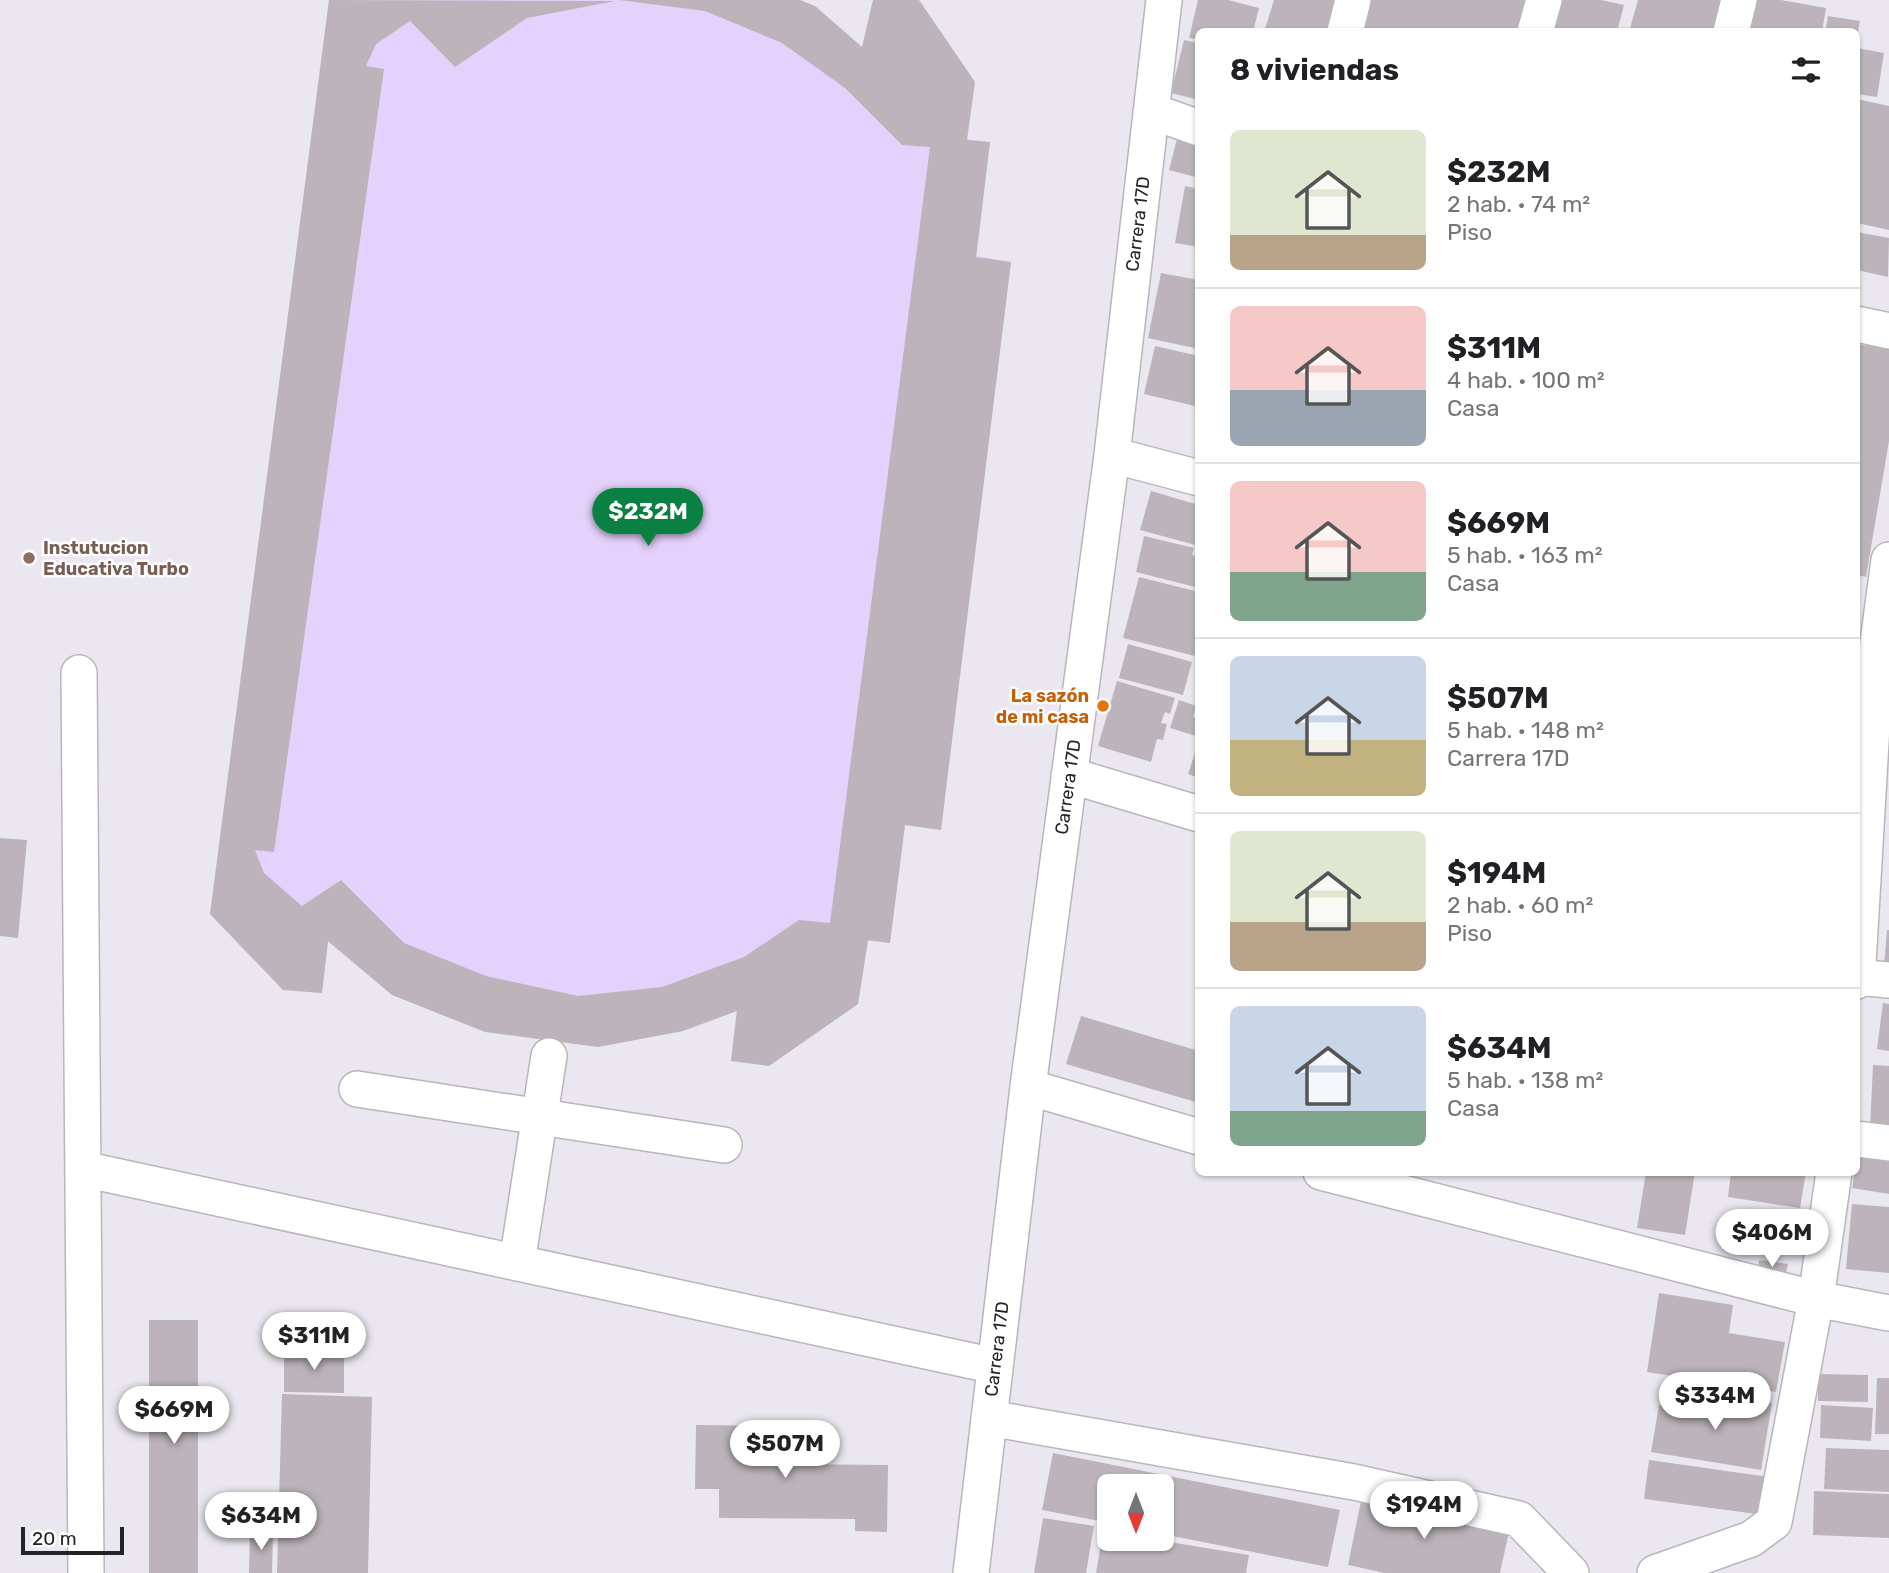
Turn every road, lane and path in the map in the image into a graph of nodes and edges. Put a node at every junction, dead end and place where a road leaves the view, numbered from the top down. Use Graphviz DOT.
graph roads {
  1 [pos="1164,0"];
  2 [pos="1353,0"];
  3 [pos="1544,0"];
  4 [pos="1739,0"];
  5 [pos="1346,28"];
  6 [pos="1536,28"];
  7 [pos="1732,28"];
  8 [pos="1151,110"];
  9 [pos="1195,126"];
  10 [pos="1860,325"];
  11 [pos="1889,331"];
  12 [pos="1112,455"];
  13 [pos="1195,477"];
  14 [pos="1889,560"];
  15 [pos="1874,655"];
  16 [pos="79,673"];
  17 [pos="1069,775"];
  18 [pos="1195,813"];
  19 [pos="1877,822"];
  20 [pos="1860,955"];
  21 [pos="1860,978"];
  22 [pos="1889,980"];
  23 [pos="549,1056"];
  24 [pos="1028,1087"];
  25 [pos="357,1089"];
  26 [pos="540,1116"];
  27 [pos="1195,1136"];
  28 [pos="1860,1139"];
  29 [pos="1889,1143"];
  30 [pos="724,1145"];
  31 [pos="83,1169"];
  32 [pos="1337,1176"];
  33 [pos="1833,1176"];
  34 [pos="517,1263"];
  35 [pos="1816,1299"];
  36 [pos="1889,1313"];
  37 [pos="995,1366"];
  38 [pos="989,1418"];
  39 [pos="86,1573"];
  40 [pos="971,1573"];
  41 [pos="1571,1573"];
  42 [pos="1655,1573"];
  1 -- 8 [label="street, Carrera 17D"];
  2 -- 5 [label="street"];
  3 -- 6 [label="street"];
  4 -- 7 [label="street"];
  8 -- 9 [label="street"];
  8 -- 12 [label="street, Carrera 17D"];
  10 -- 11 [label="street"];
  12 -- 13 [label="street"];
  12 -- 17 [label="street, Carrera 17D"];
  14 -- 15 [label="street"];
  15 -- 19 [label="street"];
  16 -- 31 [label="street"];
  17 -- 18 [label="street"];
  17 -- 24 [label="street, Carrera 17D"];
  19 -- 20 [label="street"];
  21 -- 22 [label="street"];
  23 -- 26 [label="street"];
  24 -- 27 [label="street"];
  24 -- 37 [label="street, Carrera 17D"];
  25 -- 26 [label="street"];
  26 -- 30 [label="street"];
  26 -- 34 [label="street"];
  28 -- 29 [label="street"];
  31 -- 34 [label="street"];
  31 -- 39 [label="street"];
  32 -- 35 [label="street"];
  33 -- 35 [label="street"];
  34 -- 37 [label="street"];
  35 -- 36 [label="street"];
  35 -- 42 [label="street"];
  37 -- 38 [label="street, Carrera 17D"];
  38 -- 40 [label="street, Carrera 17D"];
  38 -- 41 [label="street"];
}
